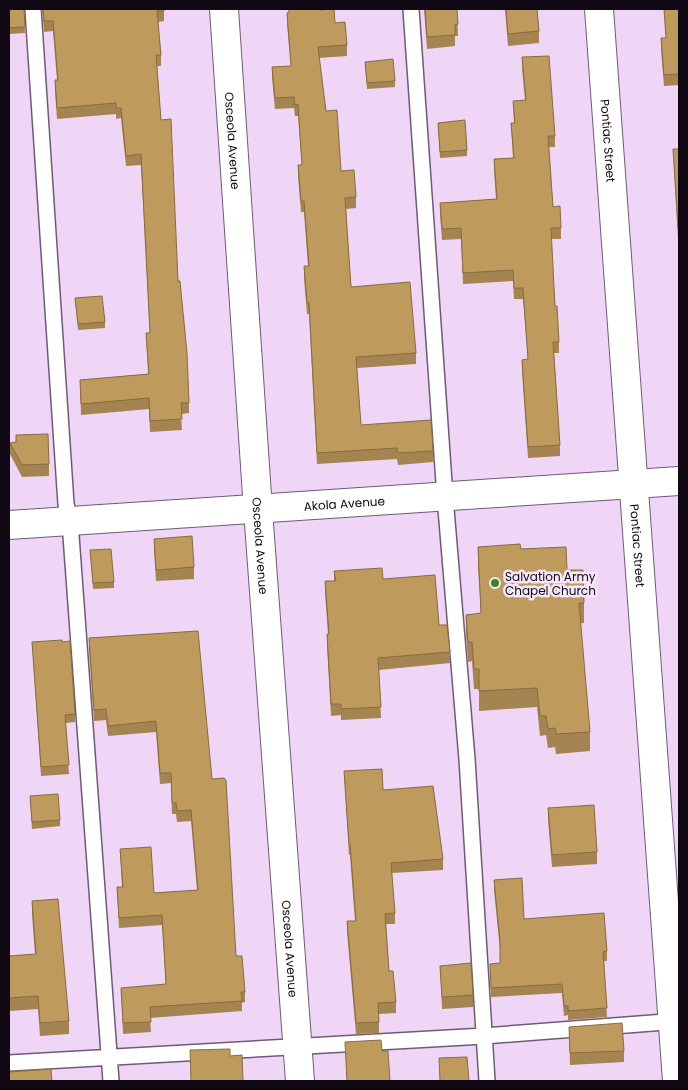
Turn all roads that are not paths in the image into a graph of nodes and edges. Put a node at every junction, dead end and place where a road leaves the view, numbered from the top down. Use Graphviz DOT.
graph roads {
  1 [pos="33,9"];
  2 [pos="224,9"];
  3 [pos="411,9"];
  4 [pos="599,9"];
  5 [pos="679,481"];
  6 [pos="634,484"];
  7 [pos="444,496"];
  8 [pos="258,510"];
  9 [pos="70,522"];
  10 [pos="9,525"];
  11 [pos="676,1021"];
  12 [pos="484,1036"];
  13 [pos="298,1047"];
  14 [pos="109,1057"];
  15 [pos="9,1063"];
  16 [pos="111,1081"];
  17 [pos="300,1081"];
  18 [pos="487,1081"];
  19 [pos="677,1081"];
  1 -- 9 [label="lane"];
  2 -- 8 [label="street, Osceola Avenue"];
  3 -- 7 [label="lane"];
  4 -- 6 [label="street, Pontiac Street"];
  5 -- 6 [label="street, Akola Avenue"];
  6 -- 7 [label="street, Akola Avenue"];
  6 -- 11 [label="street, Pontiac Street"];
  7 -- 8 [label="street, Akola Avenue"];
  7 -- 12 [label="lane"];
  8 -- 9 [label="street, Akola Avenue"];
  8 -- 13 [label="street, Osceola Avenue"];
  9 -- 10 [label="street, Akola Avenue"];
  9 -- 14 [label="lane"];
  11 -- 12 [label="lane"];
  11 -- 19 [label="street, Pontiac Street"];
  12 -- 13 [label="lane"];
  12 -- 18 [label="lane"];
  13 -- 14 [label="lane"];
  13 -- 17 [label="street, Osceola Avenue"];
  14 -- 15 [label="lane"];
  14 -- 16 [label="lane"];
}
